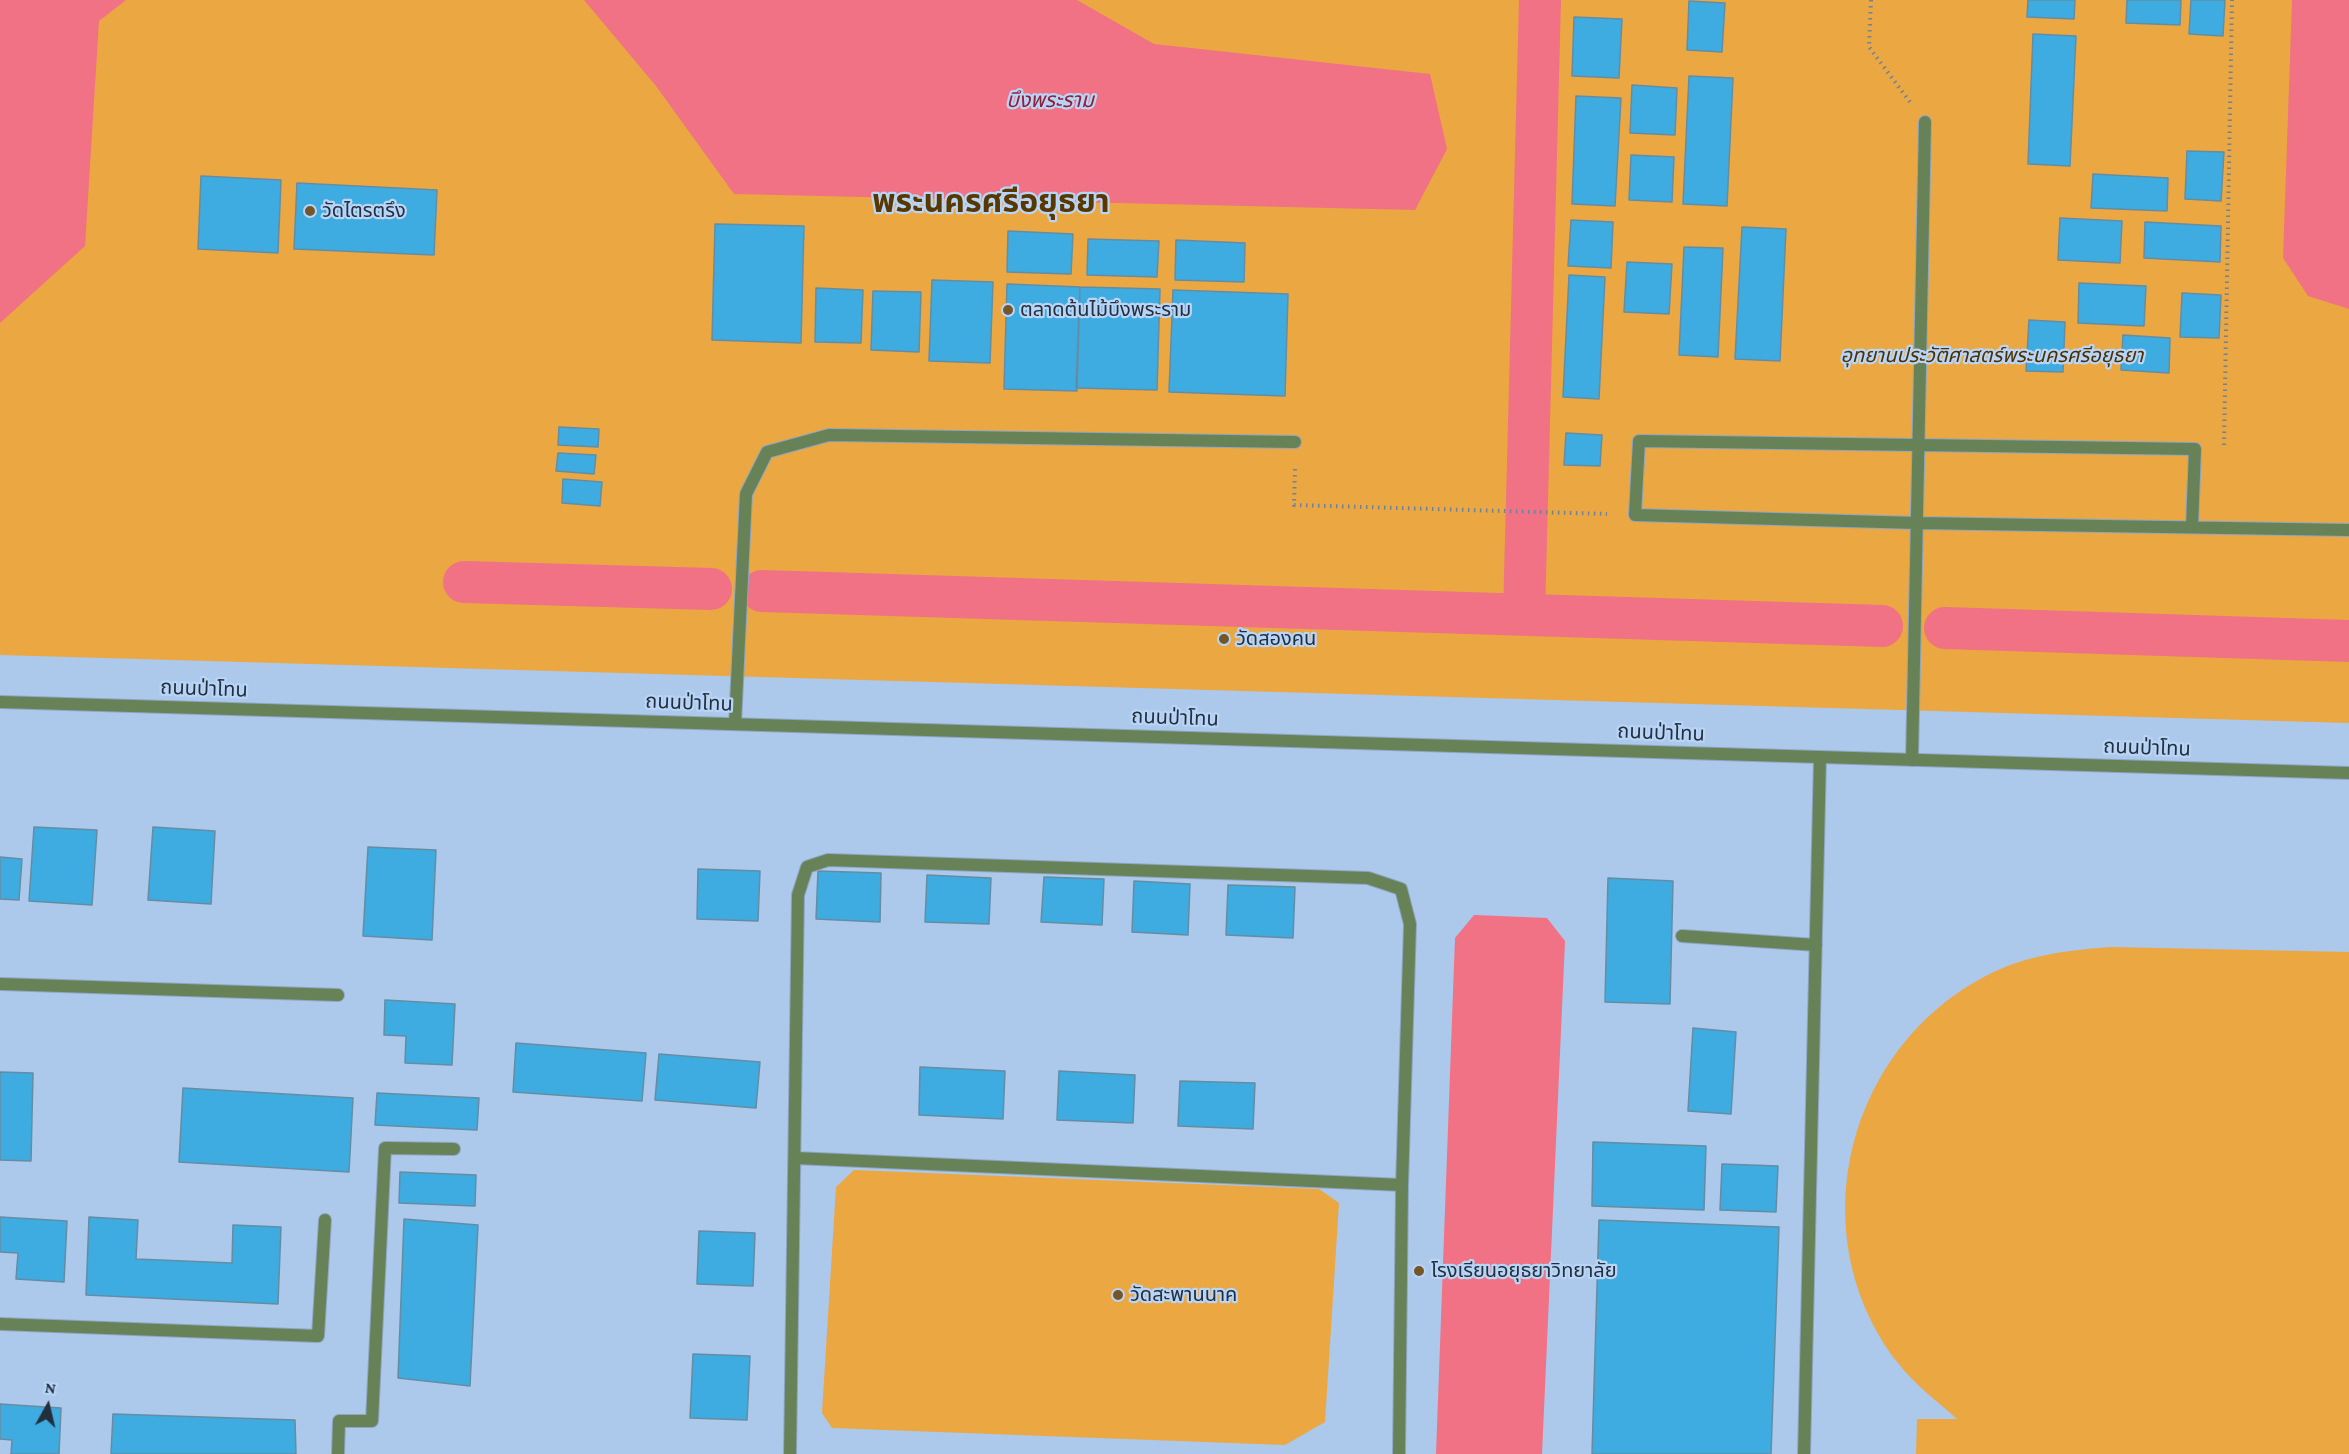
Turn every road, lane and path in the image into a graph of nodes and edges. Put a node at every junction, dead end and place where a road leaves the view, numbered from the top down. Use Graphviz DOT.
graph roads {
  1 [pos="1871,0"];
  2 [pos="2232,0"];
  3 [pos="1925,122"];
  4 [pos="1295,442"];
  5 [pos="1919,444"];
  6 [pos="2224,455"];
  7 [pos="1635,515"];
  8 [pos="1917,523"];
  9 [pos="2192,527"];
  10 [pos="2349,530"];
  11 [pos="0,702"];
  12 [pos="735,724"];
  13 [pos="1820,757"];
  14 [pos="1912,760"];
  15 [pos="2349,773"];
  16 [pos="1682,936"];
  17 [pos="1816,945"];
  18 [pos="0,984"];
  19 [pos="338,995"];
  20 [pos="454,1149"];
  21 [pos="795,1158"];
  22 [pos="1402,1185"];
  23 [pos="325,1220"];
  24 [pos="0,1324"];
  25 [pos="338,1454"];
  26 [pos="790,1454"];
  27 [pos="1399,1454"];
  28 [pos="1804,1454"];
  1 -- 3 [label="path"];
  2 -- 6 [label="path"];
  3 -- 5 [label="street"];
  4 -- 7 [label="path"];
  4 -- 12 [label="street"];
  5 -- 7 [label="street"];
  5 -- 8 [label="street"];
  5 -- 9 [label="street"];
  7 -- 8 [label="street"];
  8 -- 9 [label="street"];
  8 -- 14 [label="street"];
  9 -- 10 [label="street"];
  11 -- 12 [label="street, ถนนป่าโทน"];
  12 -- 13 [label="street, ถนนป่าโทน"];
  13 -- 14 [label="street, ถนนป่าโทน"];
  13 -- 17 [label="street"];
  14 -- 15 [label="street, ถนนป่าโทน"];
  16 -- 17 [label="street"];
  17 -- 28 [label="street"];
  18 -- 19 [label="street"];
  20 -- 25 [label="street"];
  21 -- 22 [label="street"];
  21 -- 22 [label="street"];
  21 -- 26 [label="street"];
  22 -- 27 [label="street"];
  23 -- 24 [label="street"];
}
